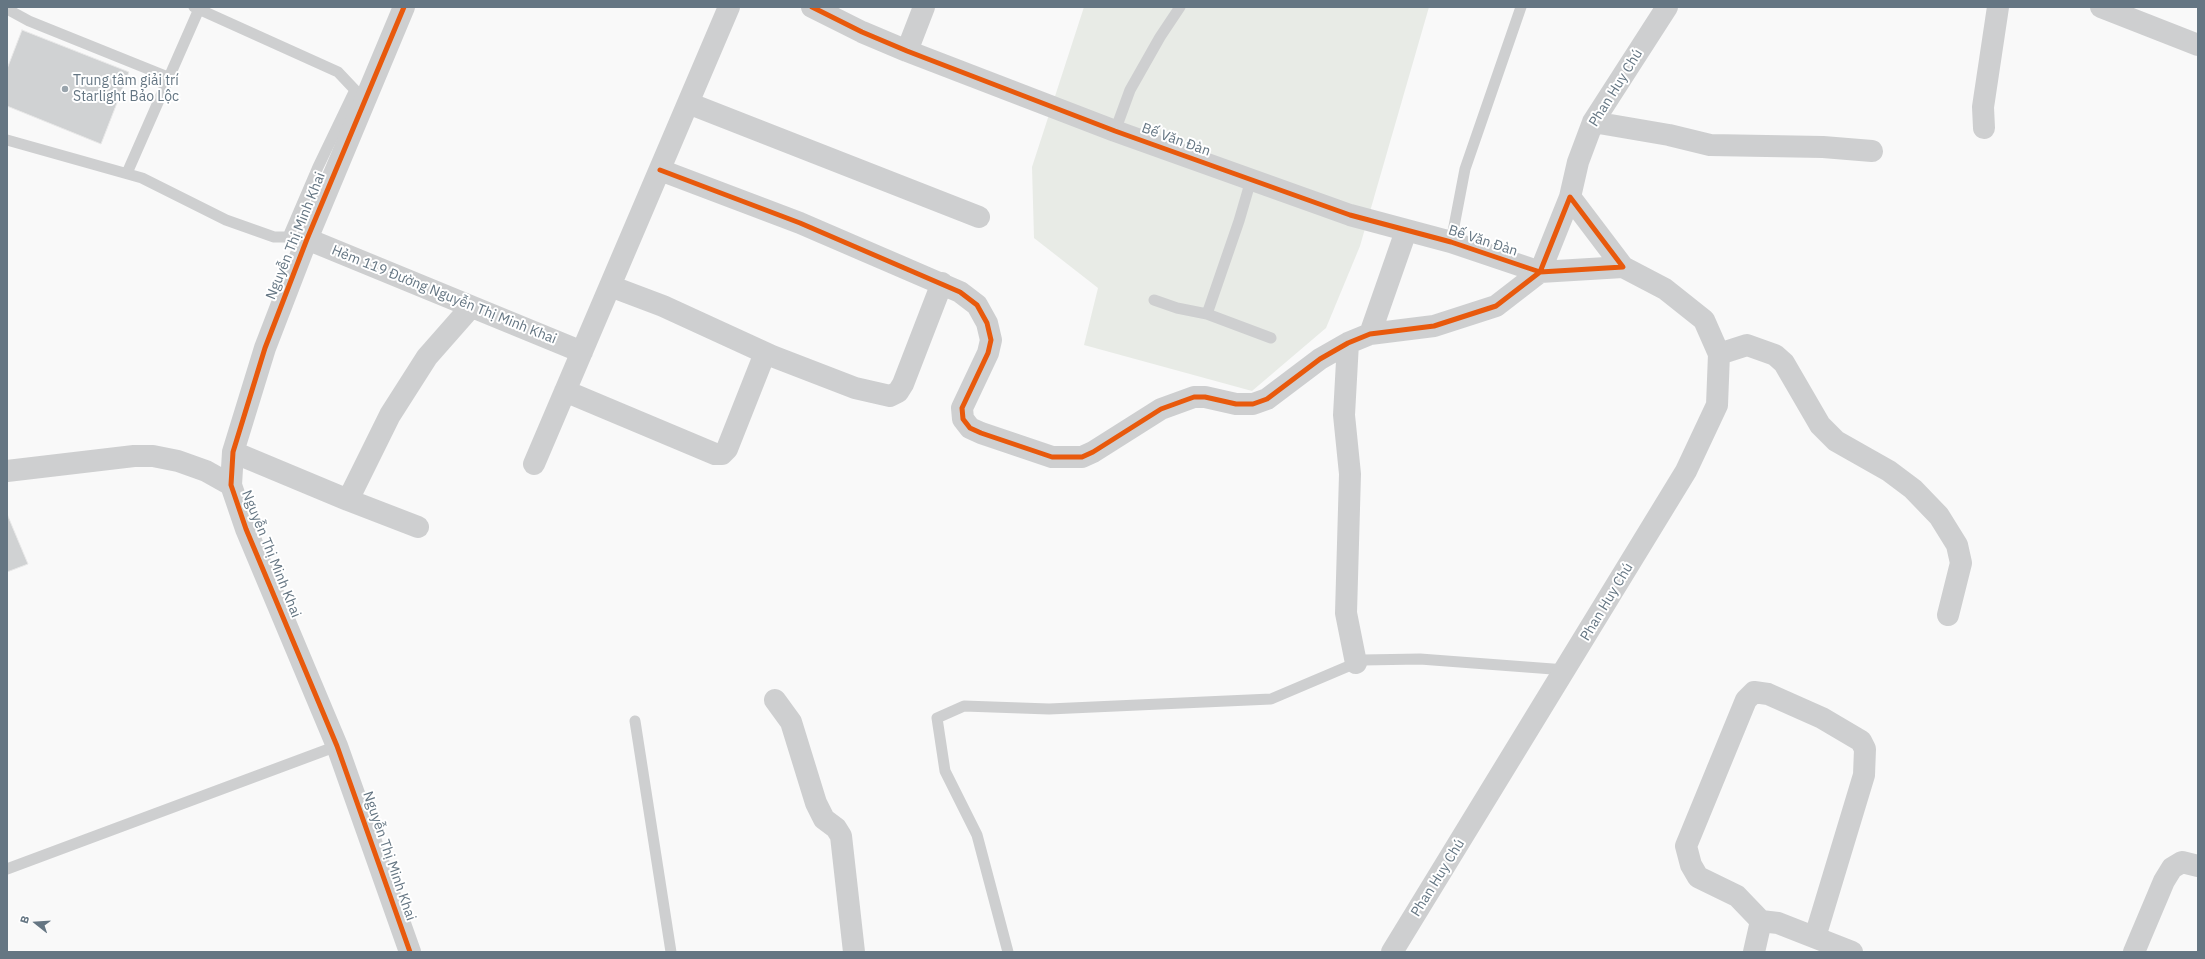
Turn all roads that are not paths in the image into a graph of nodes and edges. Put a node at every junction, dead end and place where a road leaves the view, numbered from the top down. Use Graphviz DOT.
graph roads {
  1 [pos="404,7"];
  2 [pos="729,7"];
  3 [pos="812,7"];
  4 [pos="924,7"];
  5 [pos="1180,7"];
  6 [pos="1521,7"];
  7 [pos="1667,7"];
  8 [pos="1998,7"];
  9 [pos="2101,7"];
  10 [pos="196,8"];
  11 [pos="7,9"];
  12 [pos="2198,45"];
  13 [pos="907,51"];
  14 [pos="168,77"];
  15 [pos="688,103"];
  16 [pos="1593,122"];
  17 [pos="1984,128"];
  18 [pos="1116,131"];
  19 [pos="7,140"];
  20 [pos="1872,151"];
  21 [pos="660,170"];
  22 [pos="127,173"];
  23 [pos="1251,180"];
  24 [pos="1570,197"];
  25 [pos="979,218"];
  26 [pos="1406,231"];
  27 [pos="307,239"];
  28 [pos="1451,242"];
  29 [pos="1623,267"];
  30 [pos="1540,272"];
  31 [pos="942,283"];
  32 [pos="610,286"];
  33 [pos="1154,300"];
  34 [pos="471,307"];
  35 [pos="1207,314"];
  36 [pos="1370,334"];
  37 [pos="1271,338"];
  38 [pos="1348,343"];
  39 [pos="582,352"];
  40 [pos="765,353"];
  41 [pos="1719,354"];
  42 [pos="565,391"];
  43 [pos="233,452"];
  44 [pos="534,464"];
  45 [pos="7,471"];
  46 [pos="231,485"];
  47 [pos="348,500"];
  48 [pos="418,527"];
  49 [pos="1948,616"];
  50 [pos="1356,663"];
  51 [pos="1566,670"];
  52 [pos="775,700"];
  53 [pos="635,721"];
  54 [pos="337,746"];
  55 [pos="2198,866"];
  56 [pos="7,869"];
  57 [pos="1761,921"];
  58 [pos="1814,938"];
  59 [pos="410,952"];
  60 [pos="671,952"];
  61 [pos="854,952"];
  62 [pos="1008,952"];
  63 [pos="1392,952"];
  64 [pos="1754,952"];
  65 [pos="1852,952"];
  66 [pos="2134,952"];
  1 -- 27 [label="street, Nguyễn Thị Minh Khai"];
  2 -- 15 [label="street"];
  3 -- 13 [label="street, Bế Văn Đàn"];
  4 -- 13 [label="street"];
  5 -- 18 [label="lane"];
  6 -- 28 [label="lane"];
  7 -- 16 [label="street, Phan Huy Chú"];
  8 -- 17 [label="street"];
  9 -- 12 [label="street"];
  10 -- 14 [label="lane"];
  10 -- 22 [label="lane"];
  11 -- 14 [label="lane"];
  13 -- 18 [label="street, Bế Văn Đàn"];
  14 -- 22 [label="lane"];
  15 -- 21 [label="street"];
  15 -- 25 [label="street"];
  16 -- 20 [label="street"];
  16 -- 24 [label="street, Phan Huy Chú"];
  18 -- 23 [label="street, Bế Văn Đàn"];
  19 -- 22 [label="lane"];
  21 -- 31 [label="street"];
  21 -- 32 [label="street"];
  23 -- 26 [label="street, Bế Văn Đàn"];
  23 -- 35 [label="lane"];
  24 -- 29 [label="street"];
  24 -- 30 [label="street, Phan Huy Chú"];
  26 -- 28 [label="street, Bế Văn Đàn"];
  26 -- 36 [label="street"];
  27 -- 34 [label="street, Hẻm 119 Đường Nguyễn Thị Minh Khai"];
  27 -- 43 [label="street, Nguyễn Thị Minh Khai"];
  28 -- 30 [label="street, Bế Văn Đàn"];
  29 -- 30 [label="street"];
  29 -- 41 [label="street, Phan Huy Chú"];
  30 -- 36 [label="street"];
  31 -- 38 [label="street"];
  31 -- 40 [label="street"];
  32 -- 39 [label="street"];
  32 -- 40 [label="street"];
  33 -- 35 [label="lane"];
  34 -- 39 [label="street, Hẻm 119 Đường Nguyễn Thị Minh Khai"];
  34 -- 47 [label="street"];
  35 -- 37 [label="lane"];
  36 -- 38 [label="street"];
  38 -- 50 [label="street"];
  39 -- 42 [label="street"];
  40 -- 42 [label="street"];
  41 -- 49 [label="street"];
  41 -- 51 [label="street, Phan Huy Chú"];
  42 -- 44 [label="street"];
  43 -- 46 [label="street, Nguyễn Thị Minh Khai"];
  43 -- 47 [label="street"];
  45 -- 46 [label="street"];
  46 -- 54 [label="street, Nguyễn Thị Minh Khai"];
  47 -- 48 [label="street"];
  50 -- 51 [label="lane"];
  50 -- 62 [label="lane"];
  51 -- 63 [label="street, Phan Huy Chú"];
  52 -- 61 [label="street"];
  53 -- 60 [label="lane"];
  54 -- 56 [label="lane"];
  54 -- 59 [label="street, Nguyễn Thị Minh Khai"];
  55 -- 66 [label="street"];
  57 -- 58 [label="street"];
  57 -- 58 [label="street"];
  57 -- 64 [label="street"];
  58 -- 65 [label="street"];
}
